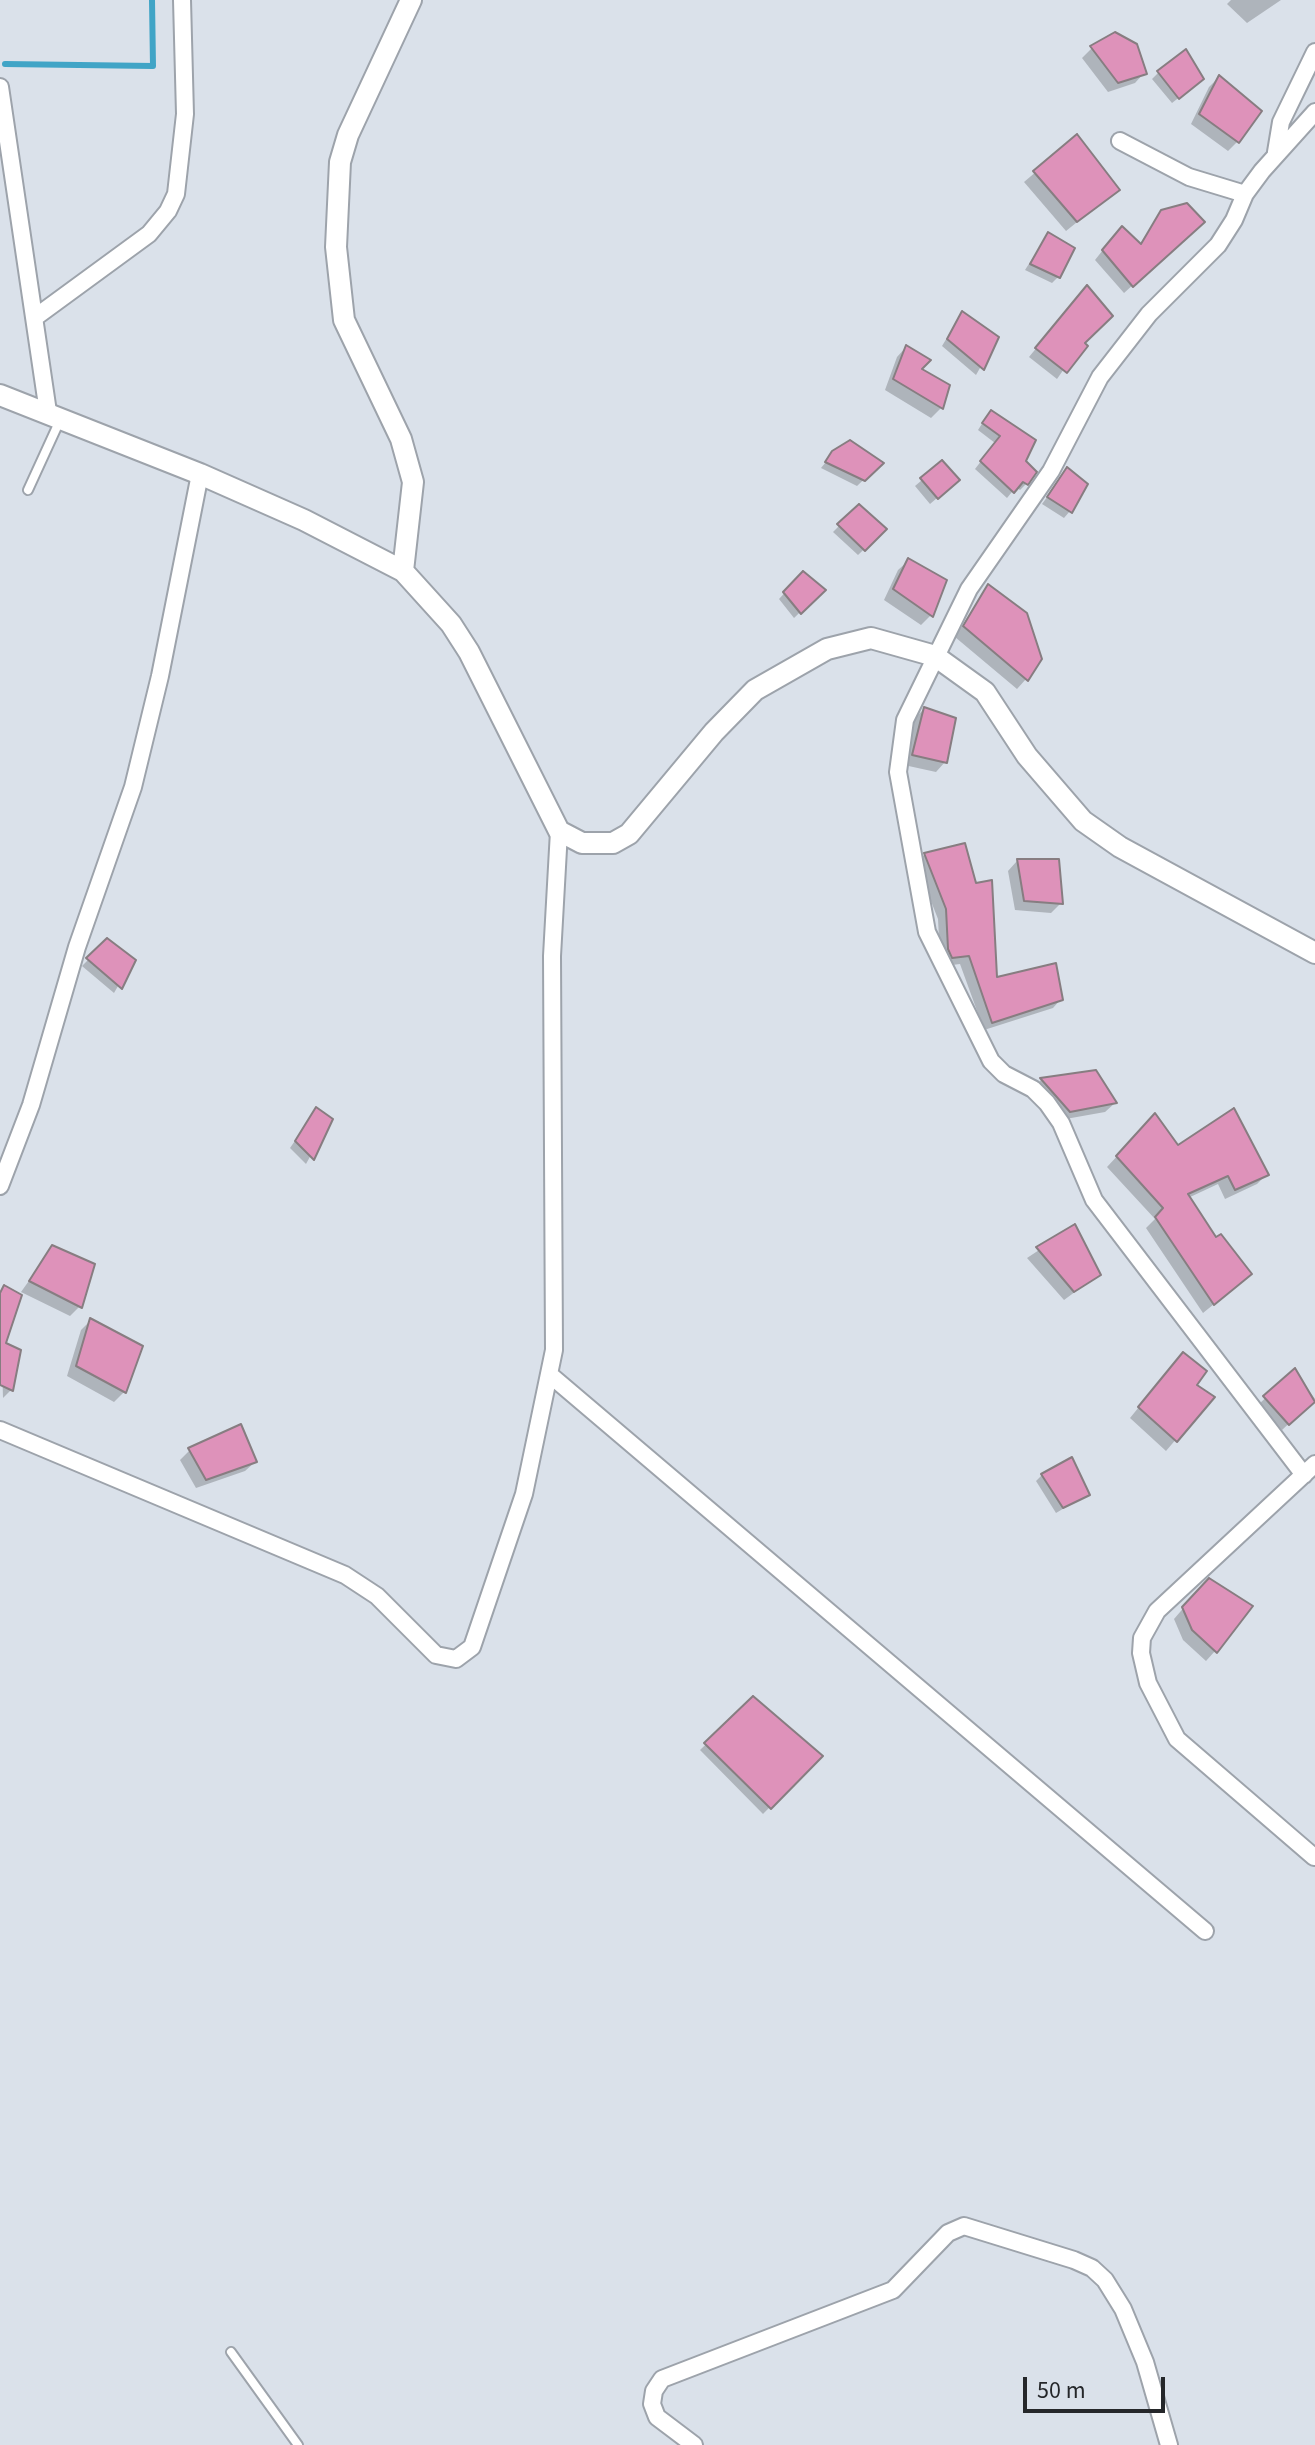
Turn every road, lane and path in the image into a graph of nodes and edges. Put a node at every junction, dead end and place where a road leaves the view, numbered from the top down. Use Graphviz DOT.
graph roads {
  1 [pos="182,0"];
  2 [pos="411,0"];
  3 [pos="1315,52"];
  4 [pos="0,87"];
  5 [pos="1315,112"];
  6 [pos="1120,141"];
  7 [pos="1276,152"];
  8 [pos="1245,194"];
  9 [pos="37,316"];
  10 [pos="0,395"];
  11 [pos="55,414"];
  12 [pos="200,474"];
  13 [pos="28,490"];
  14 [pos="403,571"];
  15 [pos="935,656"];
  16 [pos="559,831"];
  17 [pos="1315,953"];
  18 [pos="0,1186"];
  19 [pos="549,1374"];
  20 [pos="0,1430"];
  21 [pos="1309,1470"];
  22 [pos="1314,1857"];
  23 [pos="1205,1931"];
  24 [pos="231,2352"];
  25 [pos="298,2445"];
  26 [pos="694,2445"];
  27 [pos="1169,2445"];
  1 -- 9 [label="street"];
  2 -- 14 [label="street"];
  3 -- 7 [label="street"];
  4 -- 9 [label="street"];
  5 -- 7 [label="street"];
  6 -- 8 [label="street"];
  7 -- 8 [label="street"];
  8 -- 15 [label="street"];
  9 -- 11 [label="street"];
  10 -- 11 [label="street"];
  11 -- 12 [label="street"];
  11 -- 13 [label="lane"];
  12 -- 14 [label="street"];
  12 -- 18 [label="street"];
  14 -- 16 [label="street"];
  15 -- 16 [label="street"];
  15 -- 17 [label="street"];
  15 -- 21 [label="street"];
  16 -- 19 [label="street"];
  19 -- 20 [label="street"];
  19 -- 23 [label="street"];
  21 -- 22 [label="street"];
  24 -- 25 [label="lane"];
  26 -- 27 [label="street"];
}
